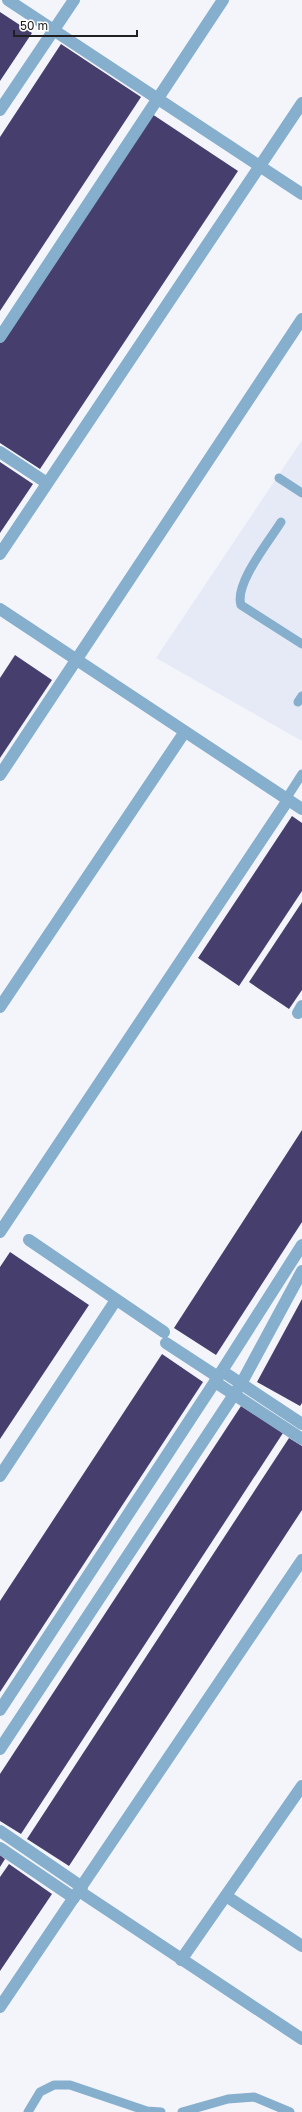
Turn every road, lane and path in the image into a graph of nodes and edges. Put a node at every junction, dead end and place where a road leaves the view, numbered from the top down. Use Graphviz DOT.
graph roads {
  1 [pos="8,0"];
  2 [pos="74,0"];
  3 [pos="223,0"];
  4 [pos="54,30"];
  5 [pos="158,99"];
  6 [pos="302,103"];
  7 [pos="0,110"];
  8 [pos="259,166"];
  9 [pos="302,194"];
  10 [pos="302,319"];
  11 [pos="0,337"];
  12 [pos="0,452"];
  13 [pos="279,478"];
  14 [pos="47,483"];
  15 [pos="302,493"];
  16 [pos="281,522"];
  17 [pos="0,554"];
  18 [pos="0,609"];
  19 [pos="302,644"];
  20 [pos="76,661"];
  21 [pos="184,733"];
  22 [pos="302,774"];
  23 [pos="0,775"];
  24 [pos="287,800"];
  25 [pos="302,809"];
  26 [pos="0,1007"];
  27 [pos="0,1231"];
  28 [pos="29,1240"];
  29 [pos="302,1245"];
  30 [pos="302,1272"];
  31 [pos="116,1300"];
  32 [pos="218,1376"];
  33 [pos="241,1384"];
  34 [pos="234,1394"];
  35 [pos="302,1424"];
  36 [pos="302,1439"];
  37 [pos="0,1476"];
  38 [pos="302,1560"];
  39 [pos="0,1710"];
  40 [pos="0,1749"];
  41 [pos="302,1786"];
  42 [pos="0,1831"];
  43 [pos="0,1848"];
  44 [pos="79,1892"];
  45 [pos="226,1896"];
  46 [pos="302,1946"];
  47 [pos="181,1960"];
  48 [pos="0,2007"];
  49 [pos="302,2039"];
  50 [pos="28,2112"];
  51 [pos="161,2112"];
  52 [pos="182,2112"];
  53 [pos="290,2112"];
  1 -- 4 [label="street"];
  2 -- 4 [label="street"];
  3 -- 5 [label="street"];
  4 -- 5 [label="street"];
  4 -- 7 [label="street"];
  5 -- 8 [label="street"];
  5 -- 11 [label="street"];
  6 -- 8 [label="street"];
  8 -- 9 [label="street"];
  8 -- 14 [label="street"];
  10 -- 20 [label="street"];
  12 -- 14 [label="street"];
  13 -- 15 [label="lane"];
  14 -- 17 [label="street"];
  16 -- 19 [label="lane"];
  18 -- 20 [label="street"];
  20 -- 21 [label="street"];
  20 -- 23 [label="street"];
  21 -- 24 [label="street"];
  21 -- 26 [label="street"];
  22 -- 24 [label="lane"];
  24 -- 25 [label="street"];
  24 -- 27 [label="street"];
  28 -- 31 [label="street"];
  29 -- 32 [label="street"];
  30 -- 33 [label="street"];
  31 -- 32 [label="street"];
  31 -- 37 [label="street"];
  32 -- 33 [label="street"];
  32 -- 34 [label="street"];
  32 -- 39 [label="street"];
  33 -- 34 [label="street"];
  33 -- 35 [label="street"];
  34 -- 36 [label="street"];
  34 -- 40 [label="street"];
  38 -- 44 [label="street"];
  41 -- 45 [label="street"];
  42 -- 44 [label="street"];
  43 -- 44 [label="street"];
  44 -- 47 [label="street"];
  44 -- 48 [label="street"];
  45 -- 46 [label="street"];
  45 -- 47 [label="street"];
  47 -- 49 [label="street"];
  50 -- 51 [label="lane"];
  52 -- 53 [label="lane"];
}
